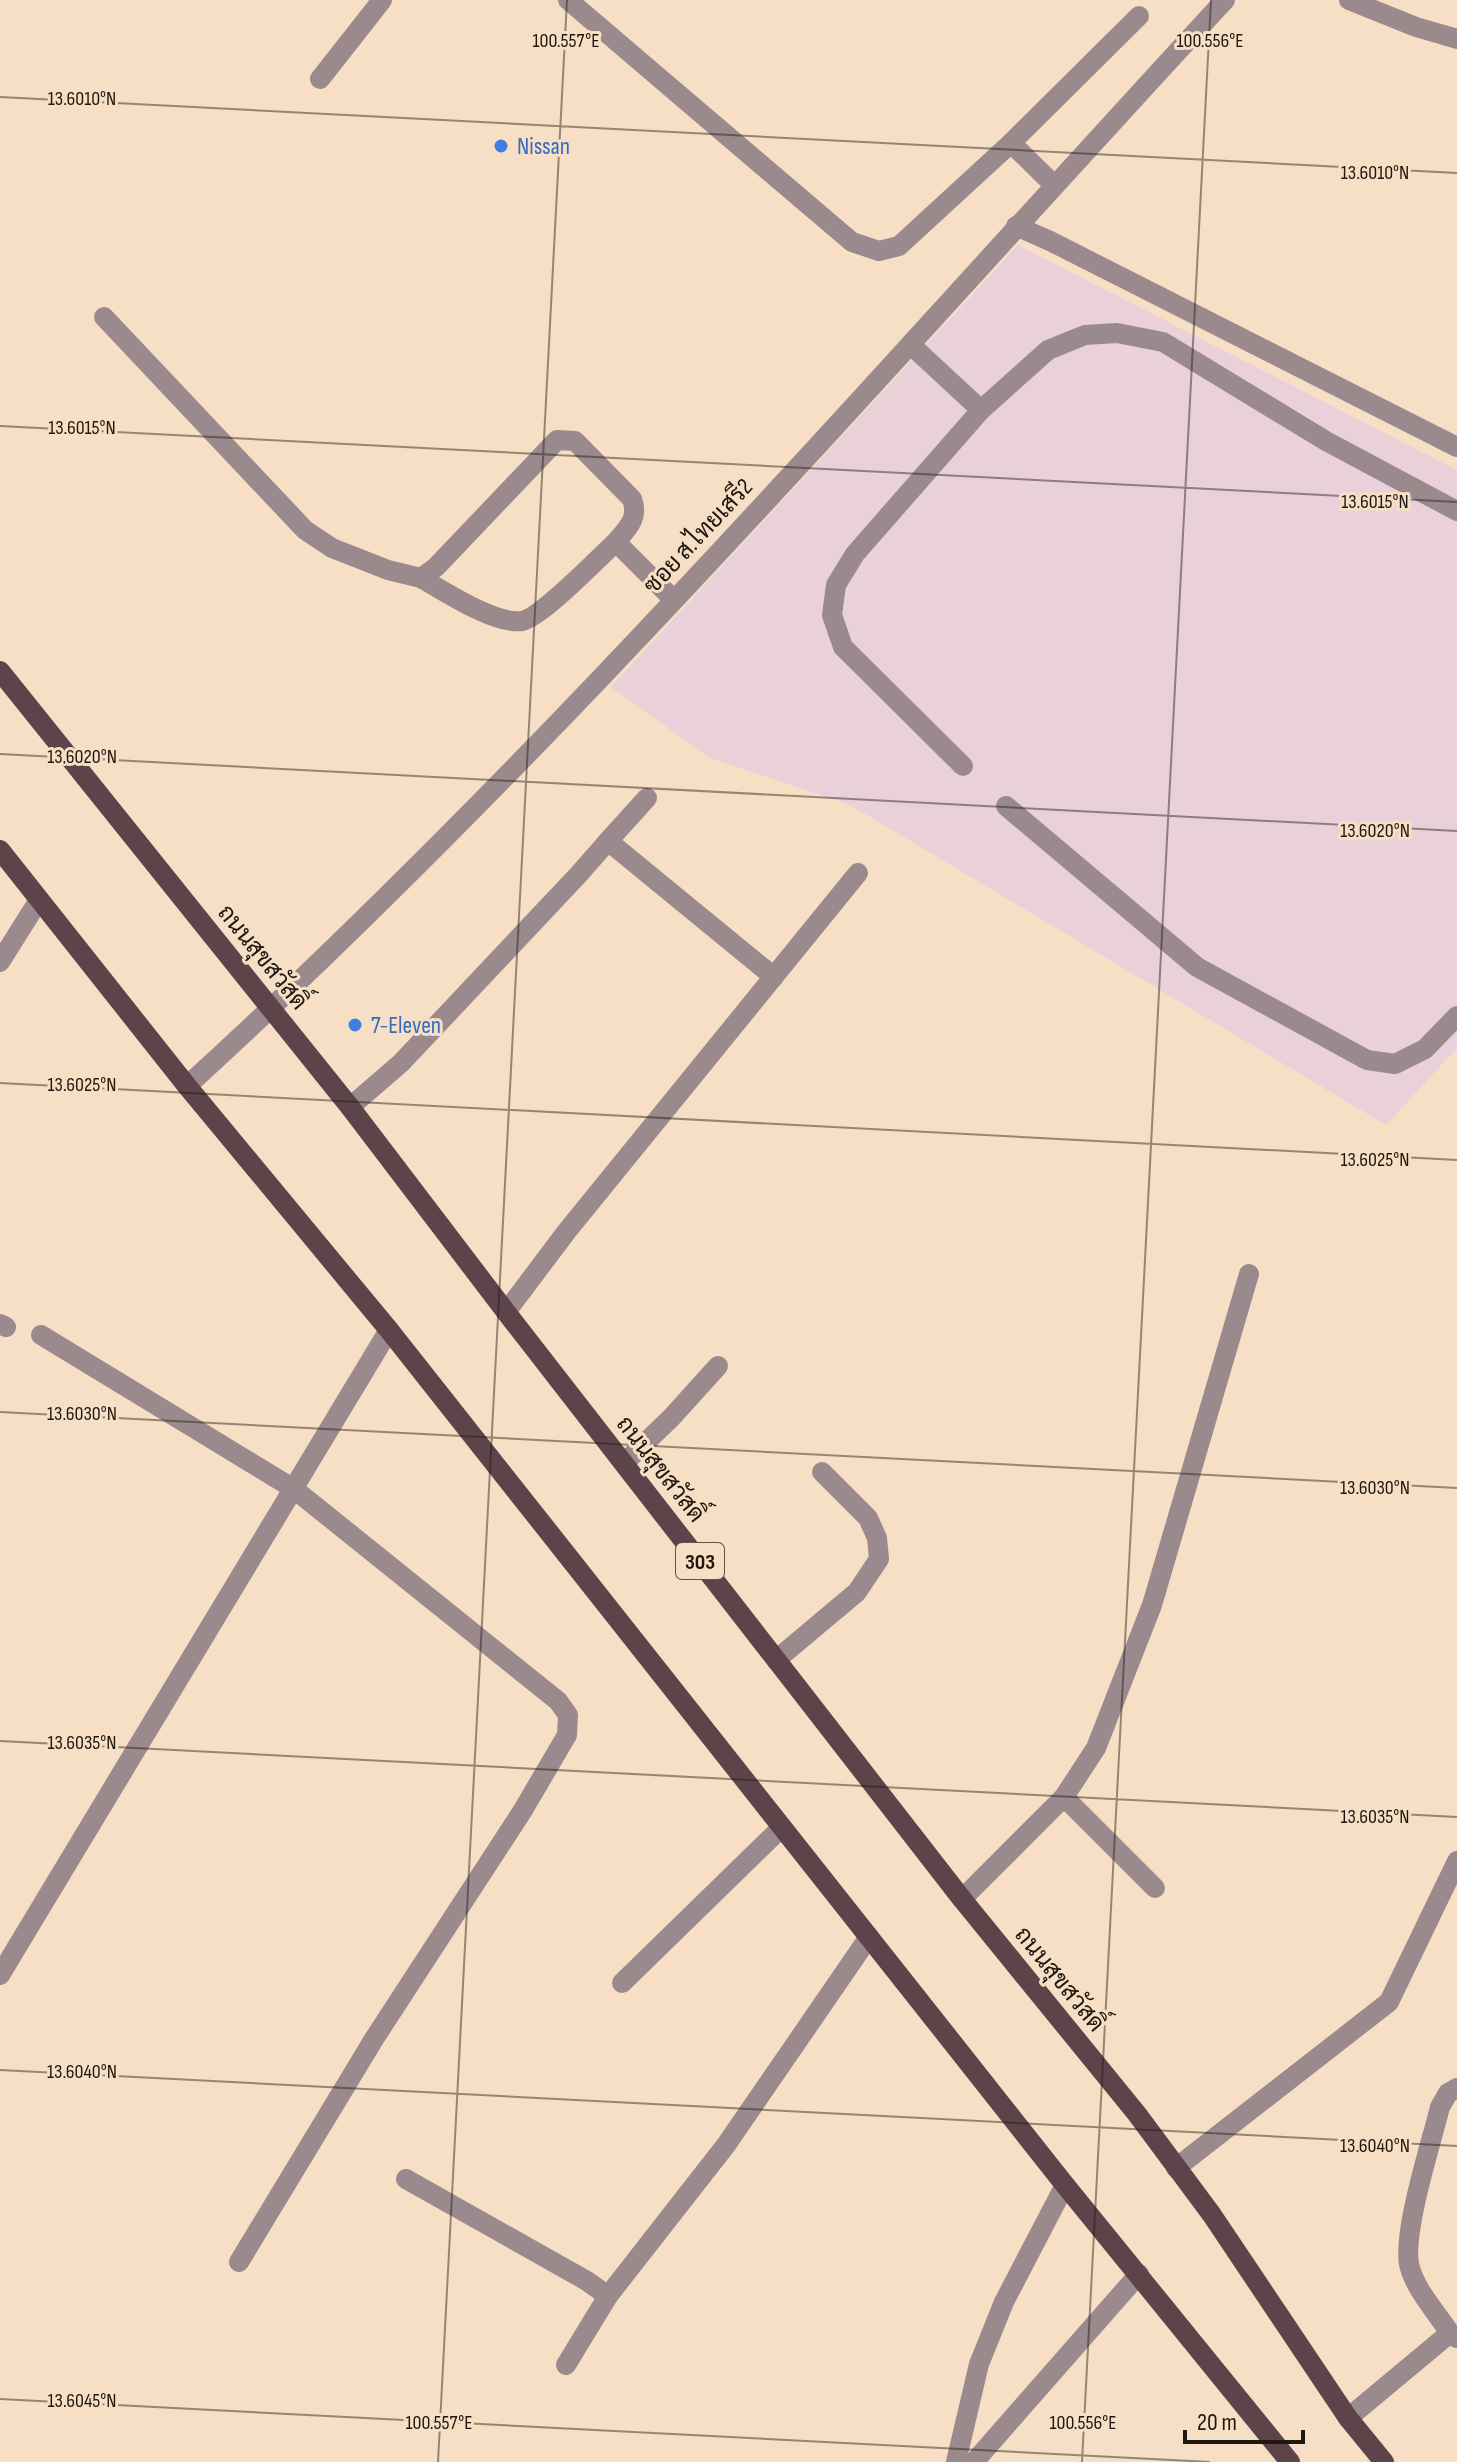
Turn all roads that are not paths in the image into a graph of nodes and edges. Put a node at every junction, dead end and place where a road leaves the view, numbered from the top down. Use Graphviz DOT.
graph roads {
  1 [pos="382,0"];
  2 [pos="568,0"];
  3 [pos="1225,0"];
  4 [pos="1349,0"];
  5 [pos="1139,16"];
  6 [pos="1457,39"];
  7 [pos="320,79"];
  8 [pos="1011,143"];
  9 [pos="1054,185"];
  10 [pos="1016,226"];
  11 [pos="104,317"];
  12 [pos="911,345"];
  13 [pos="981,410"];
  14 [pos="1457,447"];
  15 [pos="1457,511"];
  16 [pos="616,542"];
  17 [pos="421,578"];
  18 [pos="674,600"];
  19 [pos="0,671"];
  20 [pos="963,766"];
  21 [pos="647,798"];
  22 [pos="1006,806"];
  23 [pos="608,841"];
  24 [pos="0,850"];
  25 [pos="858,873"];
  26 [pos="39,900"];
  27 [pos="0,962"];
  28 [pos="774,977"];
  29 [pos="271,1009"];
  30 [pos="1457,1016"];
  31 [pos="187,1086"];
  32 [pos="350,1107"];
  33 [pos="1249,1274"];
  34 [pos="506,1312"];
  35 [pos="389,1330"];
  36 [pos="41,1335"];
  37 [pos="718,1366"];
  38 [pos="624,1463"];
  39 [pos="822,1472"];
  40 [pos="294,1489"];
  41 [pos="776,1660"];
  42 [pos="1064,1797"];
  43 [pos="782,1827"];
  44 [pos="1457,1861"];
  45 [pos="1155,1888"];
  46 [pos="962,1899"];
  47 [pos="869,1937"];
  48 [pos="0,1975"];
  49 [pos="622,1983"];
  50 [pos="1457,2088"];
  51 [pos="1176,2168"];
  52 [pos="406,2179"];
  53 [pos="1065,2185"];
  54 [pos="239,2262"];
  55 [pos="1139,2274"];
  56 [pos="608,2296"];
  57 [pos="1454,2335"];
  58 [pos="566,2365"];
  59 [pos="1348,2418"];
  60 [pos="956,2462"];
  61 [pos="974,2462"];
  62 [pos="1290,2462"];
  63 [pos="1384,2462"];
  1 -- 7 [label="street"];
  2 -- 8 [label="street"];
  3 -- 9 [label="street, ซอย ส.ไทยเสรี2"];
  4 -- 6 [label="street"];
  5 -- 8 [label="street"];
  8 -- 9 [label="street"];
  9 -- 10 [label="street, ซอย ส.ไทยเสรี2"];
  10 -- 12 [label="street, ซอย ส.ไทยเสรี2"];
  10 -- 14 [label="street"];
  11 -- 17 [label="street"];
  12 -- 13 [label="street"];
  12 -- 18 [label="street, ซอย ส.ไทยเสรี2"];
  13 -- 15 [label="street"];
  13 -- 20 [label="street"];
  16 -- 17 [label="street"];
  16 -- 17 [label="street"];
  16 -- 18 [label="street"];
  18 -- 29 [label="street, ซอย ส.ไทยเสรี2"];
  19 -- 29 [label="main road, ถนนสุขสวัสดิ์ / 303"];
  21 -- 23 [label="street"];
  22 -- 30 [label="street"];
  23 -- 28 [label="street"];
  23 -- 32 [label="street"];
  24 -- 26 [label="main road"];
  25 -- 28 [label="street"];
  26 -- 27 [label="street"];
  26 -- 31 [label="main road"];
  28 -- 34 [label="street"];
  29 -- 31 [label="street, ซอย ส.ไทยเสรี2"];
  29 -- 32 [label="main road, ถนนสุขสวัสดิ์ / 303"];
  31 -- 35 [label="main road"];
  32 -- 34 [label="main road, ถนนสุขสวัสดิ์ / 303"];
  33 -- 42 [label="street"];
  34 -- 38 [label="main road, ถนนสุขสวัสดิ์ / 303"];
  35 -- 40 [label="street"];
  35 -- 43 [label="main road"];
  36 -- 40 [label="street"];
  37 -- 38 [label="street"];
  38 -- 41 [label="main road, ถนนสุขสวัสดิ์ / 303"];
  39 -- 41 [label="street"];
  40 -- 48 [label="street"];
  40 -- 54 [label="street"];
  41 -- 46 [label="main road, ถนนสุขสวัสดิ์ / 303"];
  42 -- 45 [label="street"];
  42 -- 46 [label="street"];
  43 -- 47 [label="main road"];
  43 -- 49 [label="street"];
  44 -- 51 [label="street"];
  46 -- 51 [label="main road, ถนนสุขสวัสดิ์ / 303"];
  47 -- 53 [label="main road"];
  47 -- 56 [label="street"];
  50 -- 57 [label="street"];
  51 -- 59 [label="main road, ถนนสุขสวัสดิ์ / 303"];
  52 -- 56 [label="street"];
  53 -- 55 [label="main road"];
  53 -- 60 [label="street"];
  55 -- 61 [label="street"];
  55 -- 62 [label="main road"];
  56 -- 58 [label="street"];
  57 -- 59 [label="street"];
  59 -- 63 [label="main road, ถนนสุขสวัสดิ์ / 303"];
}
